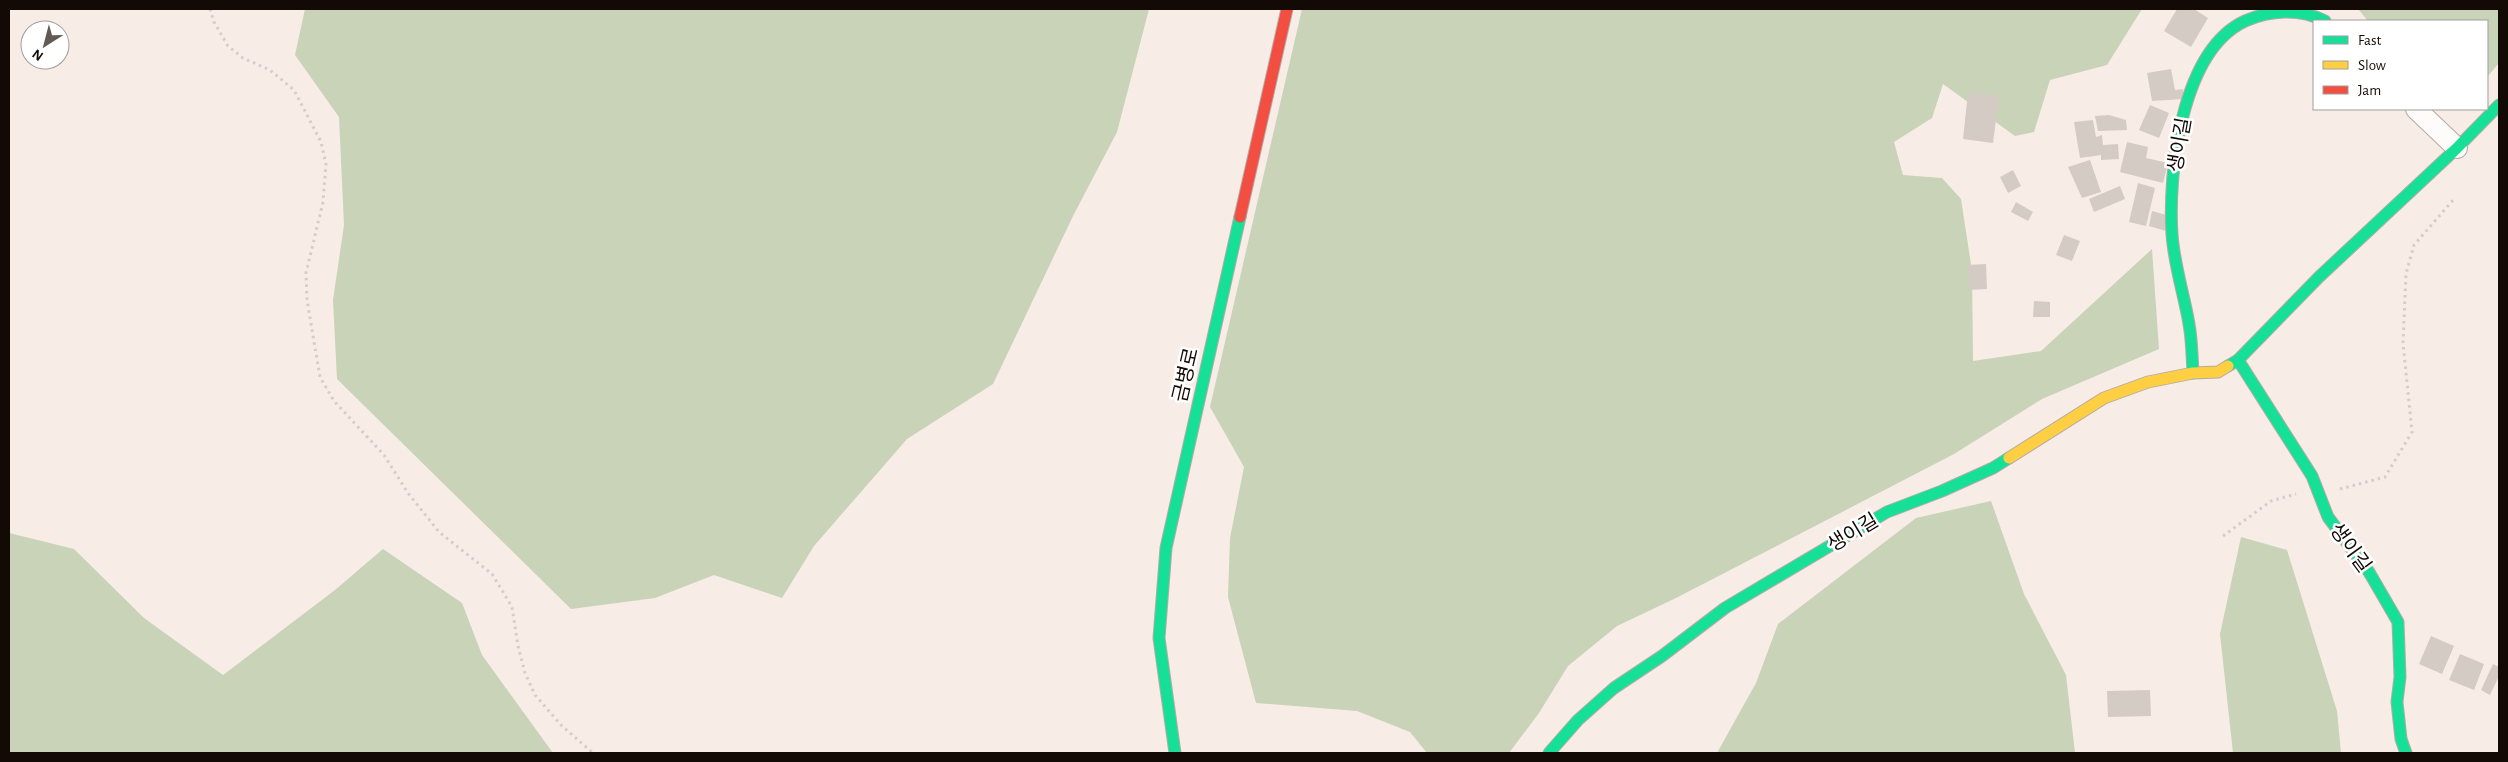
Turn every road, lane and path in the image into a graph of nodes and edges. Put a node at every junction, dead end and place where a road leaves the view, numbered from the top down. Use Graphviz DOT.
graph roads {
  1 [pos="210,9"];
  2 [pos="1287,9"];
  3 [pos="2322,20"];
  4 [pos="2499,105"];
  5 [pos="2417,110"];
  6 [pos="2458,148"];
  7 [pos="2454,199"];
  8 [pos="2238,360"];
  9 [pos="2193,373"];
  10 [pos="2319,494"];
  11 [pos="2223,536"];
  12 [pos="592,753"];
  13 [pos="1175,753"];
  14 [pos="1549,753"];
  15 [pos="2406,753"];
  1 -- 12 [label="path"];
  2 -- 13 [label="street, 금병로"];
  3 -- 9 [label="street, 생이길"];
  4 -- 6 [label="street, 생이길"];
  5 -- 6 [label="street"];
  6 -- 8 [label="street, 생이길"];
  7 -- 10 [label="path"];
  8 -- 9 [label="street, 생이길"];
  8 -- 10 [label="street, 생이길"];
  9 -- 14 [label="street, 생이길"];
  10 -- 11 [label="path"];
  10 -- 15 [label="street, 생이길"];
}
